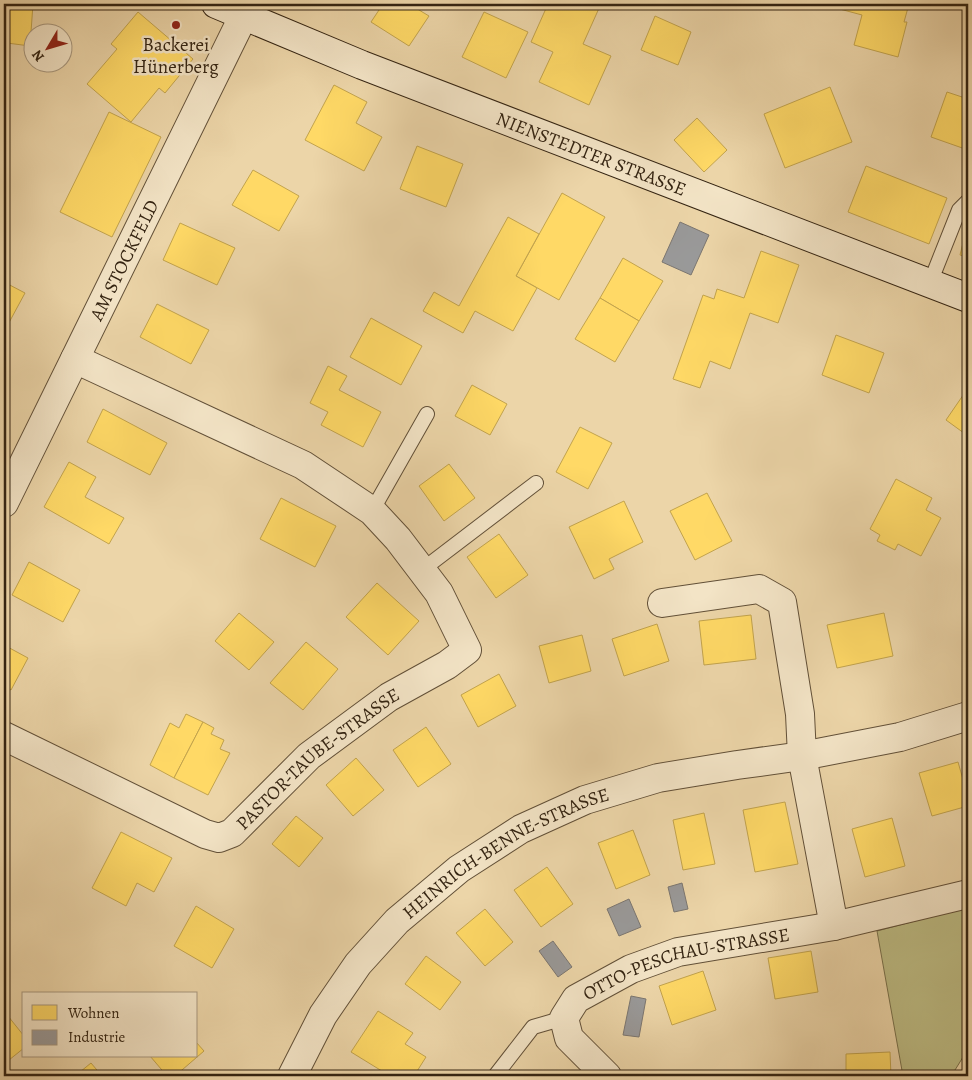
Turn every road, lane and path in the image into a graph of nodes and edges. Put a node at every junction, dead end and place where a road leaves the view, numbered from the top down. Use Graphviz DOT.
graph roads {
  1 [pos="216,4"];
  2 [pos="244,9"];
  3 [pos="968,201"];
  4 [pos="930,283"];
  5 [pos="968,298"];
  6 [pos="74,360"];
  7 [pos="427,414"];
  8 [pos="536,483"];
  9 [pos="4,503"];
  10 [pos="372,511"];
  11 [pos="422,570"];
  12 [pos="662,603"];
  13 [pos="968,716"];
  14 [pos="4,736"];
  15 [pos="802,756"];
  16 [pos="968,894"];
  17 [pos="834,926"];
  18 [pos="564,1018"];
  19 [pos="292,1076"];
  20 [pos="495,1076"];
  21 [pos="608,1076"];
  1 -- 2 [label="street, NIENSTEDTER STRASSE"];
  2 -- 4 [label="street, NIENSTEDTER STRASSE"];
  2 -- 6 [label="street, AM STOCKFELD"];
  3 -- 4 [label="lane"];
  4 -- 5 [label="street, NIENSTEDTER STRASSE"];
  6 -- 9 [label="street, AM STOCKFELD"];
  6 -- 10 [label="street, PASTOR-TAUBE-STRASSE"];
  7 -- 10 [label="lane"];
  8 -- 11 [label="lane"];
  10 -- 11 [label="street, PASTOR-TAUBE-STRASSE"];
  11 -- 14 [label="street, PASTOR-TAUBE-STRASSE"];
  12 -- 15 [label="street"];
  13 -- 15 [label="street, HEINRICH-BENNE-STRASSE"];
  15 -- 17 [label="street"];
  15 -- 19 [label="street, HEINRICH-BENNE-STRASSE"];
  16 -- 17 [label="street, OTTO-PESCHAU-STRASSE"];
  17 -- 18 [label="street, OTTO-PESCHAU-STRASSE"];
  18 -- 20 [label="lane"];
  18 -- 21 [label="street, OTTO-PESCHAU-STRASSE"];
}
